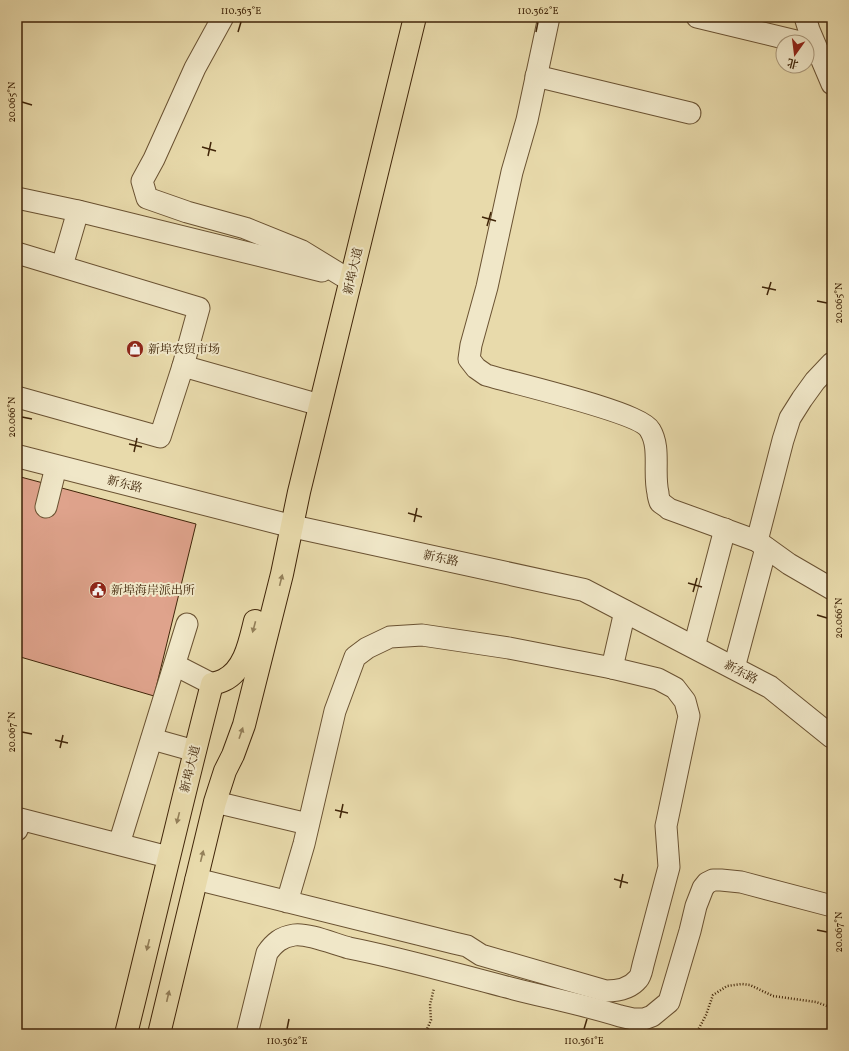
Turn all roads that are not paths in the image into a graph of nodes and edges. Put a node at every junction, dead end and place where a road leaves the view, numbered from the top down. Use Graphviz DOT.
graph roads {
  1 [pos="223,17"];
  2 [pos="414,17"];
  3 [pos="549,17"];
  4 [pos="697,17"];
  5 [pos="805,17"];
  6 [pos="809,34"];
  7 [pos="775,36"];
  8 [pos="815,56"];
  9 [pos="536,76"];
  10 [pos="832,84"];
  11 [pos="690,113"];
  12 [pos="17,198"];
  13 [pos="78,211"];
  14 [pos="17,253"];
  15 [pos="62,266"];
  16 [pos="351,281"];
  17 [pos="832,363"];
  18 [pos="183,366"];
  19 [pos="17,397"];
  20 [pos="320,405"];
  21 [pos="17,456"];
  22 [pos="56,467"];
  23 [pos="46,507"];
  24 [pos="291,526"];
  25 [pos="725,529"];
  26 [pos="762,544"];
  27 [pos="832,589"];
  28 [pos="625,611"];
  29 [pos="187,624"];
  30 [pos="694,648"];
  31 [pos="175,665"];
  32 [pos="612,668"];
  33 [pos="734,668"];
  34 [pos="212,684"];
  35 [pos="832,737"];
  36 [pos="152,738"];
  37 [pos="195,751"];
  38 [pos="215,802"];
  39 [pos="308,824"];
  40 [pos="17,830"];
  41 [pos="120,844"];
  42 [pos="168,857"];
  43 [pos="196,879"];
  44 [pos="287,902"];
  45 [pos="832,906"];
  46 [pos="126,1034"];
  47 [pos="159,1034"];
  48 [pos="247,1034"];
  1 -- 16 [label="street"];
  2 -- 16 [label="main road, 新埠大道"];
  3 -- 9 [label="street"];
  4 -- 7 [label="street"];
  5 -- 6 [label="street"];
  8 -- 10 [label="street"];
  9 -- 11 [label="street"];
  9 -- 25 [label="street"];
  12 -- 13 [label="street"];
  13 -- 15 [label="street"];
  13 -- 16 [label="street"];
  14 -- 15 [label="street"];
  15 -- 18 [label="street"];
  16 -- 20 [label="main road, 新埠大道"];
  17 -- 26 [label="street"];
  18 -- 19 [label="street"];
  18 -- 20 [label="street"];
  20 -- 24 [label="main road, 新埠大道"];
  21 -- 22 [label="street, 新东路"];
  22 -- 23 [label="street"];
  22 -- 24 [label="street, 新东路"];
  24 -- 28 [label="street, 新东路"];
  24 -- 34 [label="main road, 新埠大道, one-way"];
  38 -- 24 [label="main road, 新埠大道, one-way"];
  25 -- 26 [label="street"];
  25 -- 30 [label="street"];
  26 -- 27 [label="street"];
  26 -- 33 [label="street"];
  28 -- 30 [label="street, 新东路"];
  28 -- 32 [label="street"];
  29 -- 31 [label="street"];
  30 -- 33 [label="street, 新东路"];
  31 -- 34 [label="street"];
  31 -- 36 [label="street"];
  32 -- 39 [label="street"];
  32 -- 44 [label="street"];
  33 -- 35 [label="street, 新东路"];
  34 -- 37 [label="main road, 新埠大道"];
  36 -- 37 [label="street"];
  36 -- 41 [label="street"];
  37 -- 42 [label="main road, 新埠大道, one-way"];
  38 -- 39 [label="street"];
  43 -- 38 [label="main road, 新埠大道, one-way"];
  39 -- 44 [label="street"];
  40 -- 41 [label="street"];
  41 -- 42 [label="street"];
  42 -- 46 [label="main road, 新埠大道, one-way"];
  43 -- 44 [label="street"];
  47 -- 43 [label="main road, 新埠大道, one-way"];
  45 -- 48 [label="street"];
}
